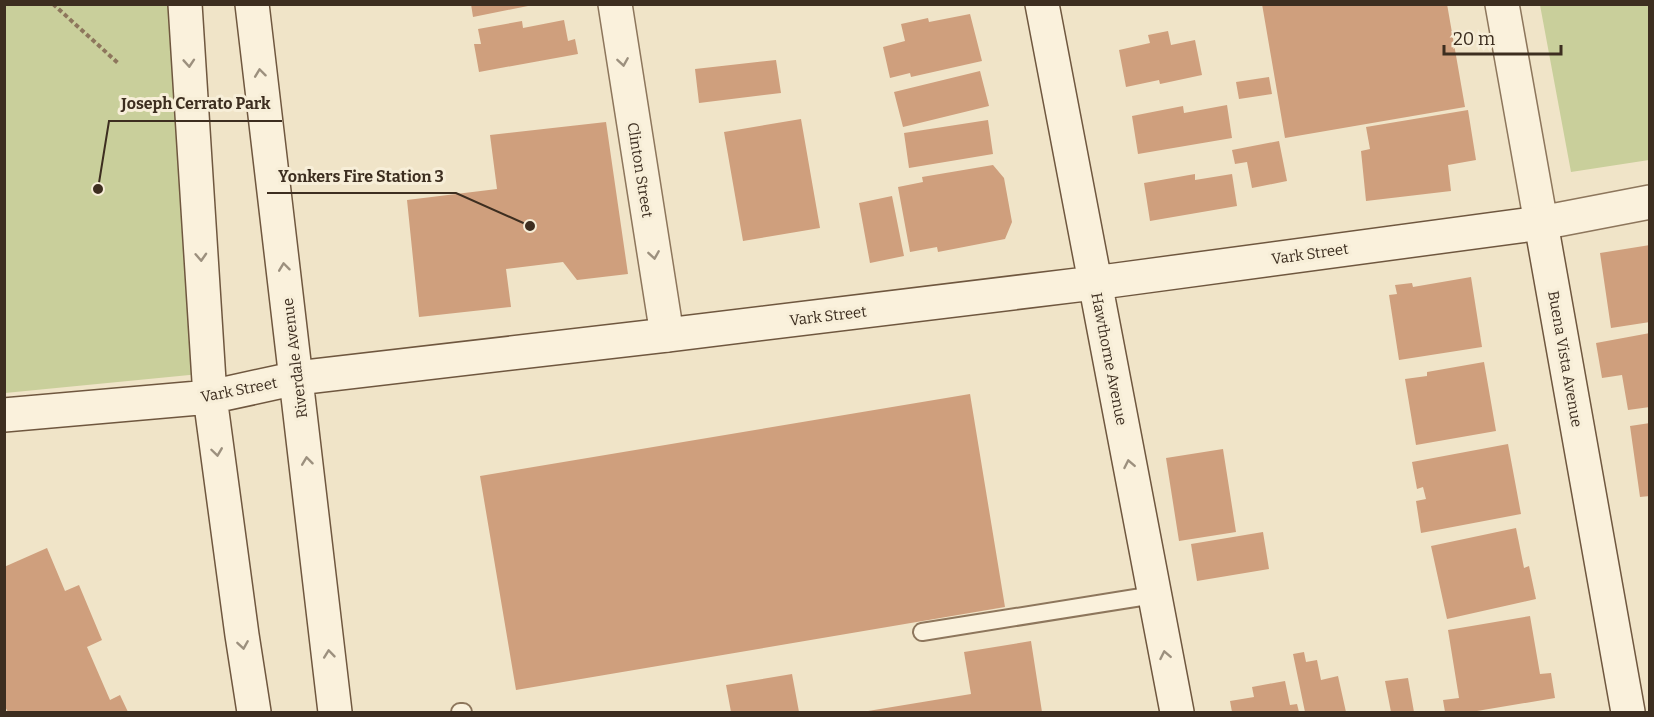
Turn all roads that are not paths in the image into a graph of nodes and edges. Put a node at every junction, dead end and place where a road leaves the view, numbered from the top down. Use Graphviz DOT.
graph roads {
  1 [pos="185,4"];
  2 [pos="252,4"];
  3 [pos="615,4"];
  4 [pos="1042,4"];
  5 [pos="1502,4"];
  6 [pos="1650,202"];
  7 [pos="1541,223"];
  8 [pos="1094,283"];
  9 [pos="667,335"];
  10 [pos="297,378"];
  11 [pos="210,397"];
  12 [pos="4,415"];
  13 [pos="1154,595"];
  14 [pos="922,632"];
  15 [pos="254,712"];
  16 [pos="335,712"];
  17 [pos="1177,712"];
  18 [pos="1628,712"];
  1 -- 11 [label="street, one-way"];
  10 -- 2 [label="street, Riverdale Avenue, one-way"];
  3 -- 9 [label="street, Clinton Street, one-way"];
  4 -- 8 [label="street, Hawthorne Avenue"];
  5 -- 7 [label="street, Buena Vista Avenue"];
  6 -- 7 [label="street, Vark Street"];
  7 -- 8 [label="street, Vark Street"];
  7 -- 18 [label="street, Buena Vista Avenue"];
  8 -- 9 [label="street, Vark Street"];
  13 -- 8 [label="street, Hawthorne Avenue, one-way"];
  9 -- 10 [label="street, Vark Street"];
  10 -- 11 [label="street, Vark Street"];
  16 -- 10 [label="street, Riverdale Avenue, one-way"];
  11 -- 12 [label="street, Vark Street"];
  11 -- 15 [label="street, one-way"];
  13 -- 14 [label="lane"];
  17 -- 13 [label="street, Hawthorne Avenue, one-way"];
}
